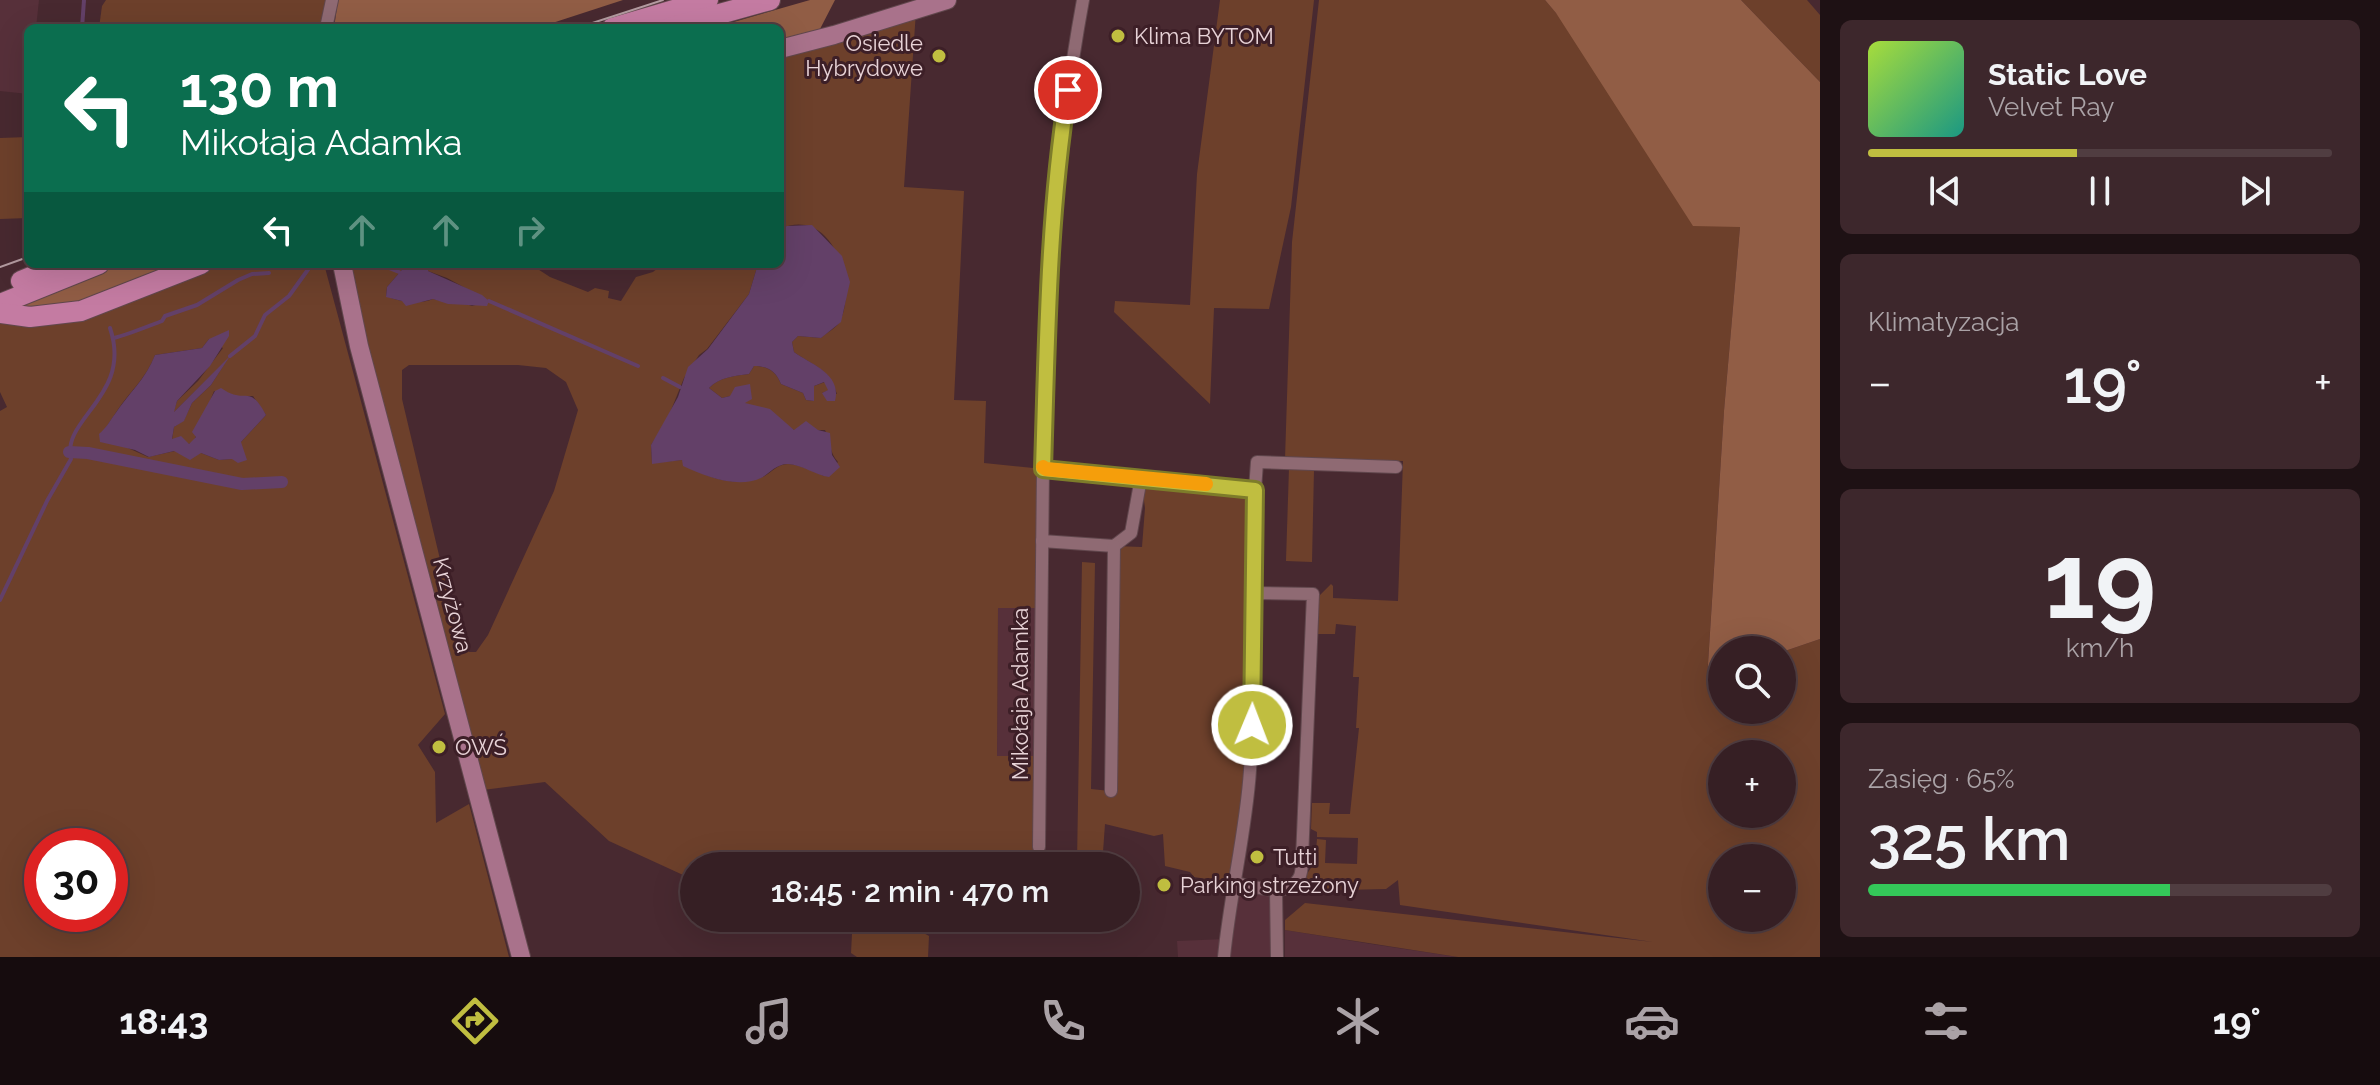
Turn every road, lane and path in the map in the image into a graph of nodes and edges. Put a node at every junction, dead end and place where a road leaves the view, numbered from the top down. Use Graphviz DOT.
graph roads {
  1 [pos="332,0"];
  2 [pos="708,0"];
  3 [pos="770,0"];
  4 [pos="947,0"];
  5 [pos="1083,0"];
  6 [pos="327,24"];
  7 [pos="626,24"];
  8 [pos="683,24"];
  9 [pos="784,48"];
  10 [pos="52,268"];
  11 [pos="89,268"];
  12 [pos="191,268"];
  13 [pos="343,268"];
  14 [pos="0,290"];
  15 [pos="0,304"];
  16 [pos="0,313"];
  17 [pos="1396,467"];
  18 [pos="1043,469"];
  19 [pos="1141,478"];
  20 [pos="1255,490"];
  21 [pos="1042,541"];
  22 [pos="1114,546"];
  23 [pos="1255,593"];
  24 [pos="1111,791"];
  25 [pos="1039,847"];
  26 [pos="1233,883"];
  27 [pos="1276,891"];
  28 [pos="521,957"];
  29 [pos="1224,957"];
  30 [pos="1277,957"];
  1 -- 6 [label="street"];
  2 -- 7 [label="main road"];
  3 -- 8 [label="main road"];
  4 -- 9 [label="street"];
  5 -- 18 [label="street, Mikołaja Adamka"];
  10 -- 14 [label="main road"];
  11 -- 15 [label="main road"];
  12 -- 16 [label="main road"];
  13 -- 28 [label="street, Krzyżowa"];
  17 -- 20 [label="street"];
  18 -- 19 [label="street"];
  18 -- 21 [label="street, Mikołaja Adamka"];
  19 -- 20 [label="street"];
  19 -- 22 [label="street"];
  20 -- 23 [label="street"];
  21 -- 22 [label="street"];
  21 -- 25 [label="street, Mikołaja Adamka"];
  22 -- 24 [label="street"];
  23 -- 26 [label="street"];
  23 -- 27 [label="street"];
  26 -- 27 [label="street"];
  26 -- 29 [label="street"];
  27 -- 30 [label="street"];
}
